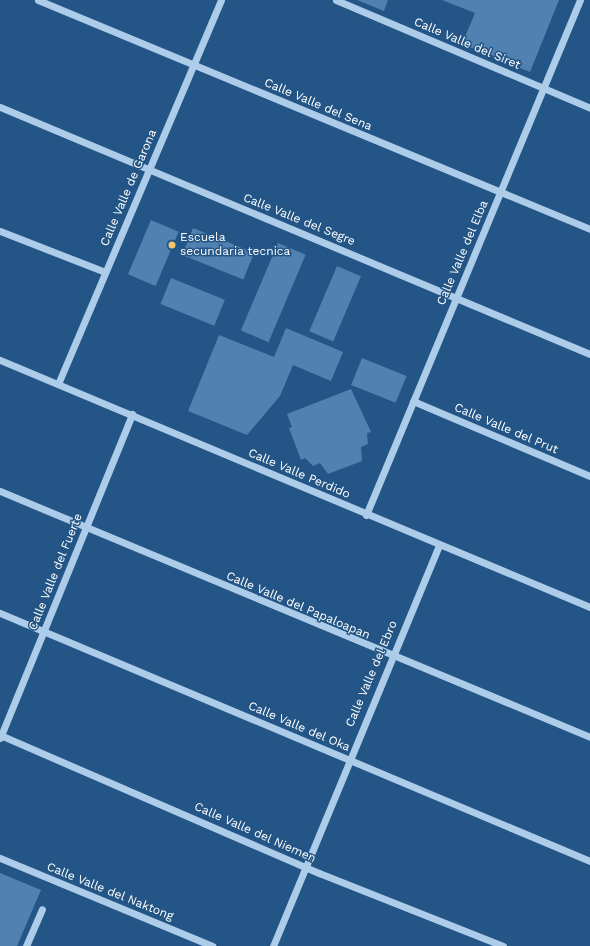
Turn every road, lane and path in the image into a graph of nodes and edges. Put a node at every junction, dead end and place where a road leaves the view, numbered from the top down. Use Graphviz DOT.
graph roads {
  1 [pos="38,0"];
  2 [pos="221,0"];
  3 [pos="336,0"];
  4 [pos="580,0"];
  5 [pos="193,65"];
  6 [pos="543,89"];
  7 [pos="0,106"];
  8 [pos="590,108"];
  9 [pos="148,169"];
  10 [pos="500,193"];
  11 [pos="590,229"];
  12 [pos="0,231"];
  13 [pos="105,272"];
  14 [pos="457,297"];
  15 [pos="590,354"];
  16 [pos="0,360"];
  17 [pos="58,384"];
  18 [pos="413,401"];
  19 [pos="132,414"];
  20 [pos="590,476"];
  21 [pos="0,491"];
  22 [pos="366,515"];
  23 [pos="86,528"];
  24 [pos="439,545"];
  25 [pos="590,607"];
  26 [pos="0,613"];
  27 [pos="45,631"];
  28 [pos="392,657"];
  29 [pos="0,736"];
  30 [pos="590,737"];
  31 [pos="348,760"];
  32 [pos="0,858"];
  33 [pos="590,861"];
  34 [pos="305,866"];
  35 [pos="42,909"];
  36 [pos="26,946"];
  37 [pos="212,946"];
  38 [pos="273,946"];
  39 [pos="503,946"];
  1 -- 5 [label="street, Calle Valle del Sena"];
  2 -- 5 [label="street, Calle Valle de Garona"];
  3 -- 6 [label="street, Calle Valle del Siret"];
  4 -- 6 [label="street, Calle Valle del Elba"];
  5 -- 9 [label="street, Calle Valle de Garona"];
  5 -- 10 [label="street, Calle Valle del Sena"];
  6 -- 8 [label="street, Calle Valle del Siret"];
  6 -- 10 [label="street, Calle Valle del Elba"];
  7 -- 9 [label="street, Calle Valle del Segre"];
  9 -- 13 [label="street, Calle Valle de Garona"];
  9 -- 14 [label="street, Calle Valle del Segre"];
  10 -- 11 [label="street, Calle Valle del Sena"];
  10 -- 14 [label="street, Calle Valle del Elba"];
  12 -- 13 [label="street"];
  13 -- 17 [label="street, Calle Valle de Garona"];
  14 -- 15 [label="street, Calle Valle del Segre"];
  14 -- 18 [label="street, Calle Valle del Elba"];
  16 -- 17 [label="street, Calle Valle Perdido"];
  17 -- 19 [label="street, Calle Valle Perdido"];
  18 -- 20 [label="street, Calle Valle del Prut"];
  18 -- 22 [label="street, Calle Valle del Elba"];
  19 -- 22 [label="street, Calle Valle Perdido"];
  19 -- 23 [label="street, Calle Valle del Fuerte"];
  21 -- 23 [label="street, Calle Valle del Papaloapan"];
  22 -- 24 [label="street, Calle Valle Perdido"];
  23 -- 27 [label="street, Calle Valle del Fuerte"];
  23 -- 28 [label="street, Calle Valle del Papaloapan"];
  24 -- 25 [label="street, Calle Valle Perdido"];
  24 -- 28 [label="street, Calle Valle del Ebro"];
  26 -- 27 [label="street, Calle Valle del Oka"];
  27 -- 29 [label="street, Calle Valle del Fuerte"];
  27 -- 31 [label="street, Calle Valle del Oka"];
  28 -- 30 [label="street, Calle Valle del Papaloapan"];
  28 -- 31 [label="street, Calle Valle del Ebro"];
  29 -- 34 [label="street, Calle Valle del Niemen"];
  31 -- 33 [label="street, Calle Valle del Oka"];
  31 -- 34 [label="street, Calle Valle del Ebro"];
  32 -- 37 [label="street, Calle Valle del Naktong"];
  34 -- 38 [label="street, Calle Valle del Ebro"];
  34 -- 39 [label="street, Calle Valle del Niemen"];
  35 -- 36 [label="street"];
}
